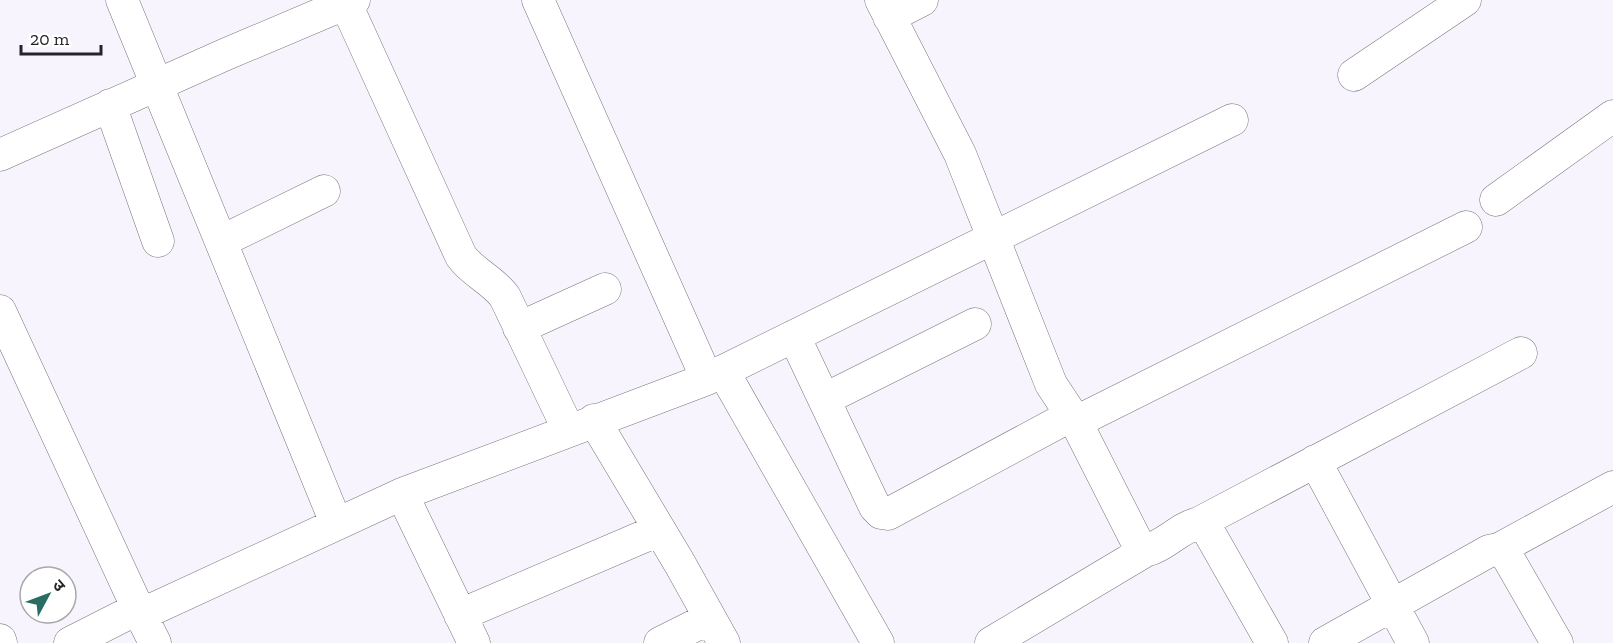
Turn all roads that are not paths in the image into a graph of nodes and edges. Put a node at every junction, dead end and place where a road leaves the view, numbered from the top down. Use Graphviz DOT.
graph roads {
  1 [pos="122,0"];
  2 [pos="538,0"];
  3 [pos="922,0"];
  4 [pos="1465,0"];
  5 [pos="350,2"];
  6 [pos="885,9"];
  7 [pos="291,12"];
  8 [pos="1354,75"];
  9 [pos="158,84"];
  10 [pos="110,105"];
  11 [pos="1613,116"];
  12 [pos="1233,120"];
  13 [pos="0,155"];
  14 [pos="324,191"];
  15 [pos="1496,200"];
  16 [pos="1466,227"];
  17 [pos="994,239"];
  18 [pos="222,241"];
  19 [pos="158,242"];
  20 [pos="605,289"];
  21 [pos="0,311"];
  22 [pos="975,324"];
  23 [pos="519,328"];
  24 [pos="794,336"];
  25 [pos="1521,353"];
  26 [pos="715,375"];
  27 [pos="825,399"];
  28 [pos="1074,419"];
  29 [pos="581,426"];
  30 [pos="1315,461"];
  31 [pos="402,494"];
  32 [pos="1609,497"];
  33 [pos="336,523"];
  34 [pos="1199,523"];
  35 [pos="659,530"];
  36 [pos="1499,549"];
  37 [pos="1145,551"];
  38 [pos="1392,606"];
  39 [pos="140,613"];
  40 [pos="460,615"];
  41 [pos="717,630"];
  42 [pos="1035,632"];
  43 [pos="70,643"];
  44 [pos="155,643"];
  45 [pos="474,643"];
  46 [pos="660,643"];
  47 [pos="878,643"];
  48 [pos="991,643"];
  49 [pos="1272,643"];
  50 [pos="1325,643"];
  51 [pos="1413,643"];
  52 [pos="1557,643"];
  1 -- 9 [label="street"];
  2 -- 26 [label="street"];
  3 -- 6 [label="street"];
  4 -- 8 [label="street"];
  5 -- 7 [label="street"];
  5 -- 23 [label="street"];
  6 -- 17 [label="street"];
  7 -- 9 [label="street"];
  9 -- 10 [label="street"];
  9 -- 18 [label="street"];
  10 -- 13 [label="street"];
  10 -- 19 [label="street"];
  11 -- 15 [label="street"];
  12 -- 17 [label="street"];
  14 -- 18 [label="street"];
  16 -- 28 [label="street"];
  17 -- 24 [label="street"];
  17 -- 28 [label="street"];
  18 -- 33 [label="street"];
  20 -- 23 [label="street"];
  21 -- 39 [label="street"];
  22 -- 27 [label="street"];
  23 -- 29 [label="street"];
  24 -- 26 [label="street"];
  24 -- 27 [label="street"];
  25 -- 30 [label="street"];
  26 -- 29 [label="street"];
  26 -- 47 [label="street"];
  27 -- 28 [label="street"];
  28 -- 37 [label="street"];
  29 -- 31 [label="street"];
  29 -- 35 [label="street"];
  30 -- 34 [label="street"];
  30 -- 38 [label="street"];
  31 -- 33 [label="street"];
  31 -- 40 [label="street"];
  32 -- 36 [label="street"];
  33 -- 39 [label="street"];
  34 -- 37 [label="street"];
  34 -- 49 [label="street"];
  35 -- 40 [label="street"];
  35 -- 41 [label="street"];
  36 -- 38 [label="street"];
  36 -- 52 [label="street"];
  37 -- 42 [label="street"];
  38 -- 50 [label="street"];
  38 -- 51 [label="street"];
  39 -- 43 [label="street"];
  39 -- 44 [label="street"];
  40 -- 45 [label="street"];
  41 -- 46 [label="street"];
  42 -- 48 [label="street"];
}
